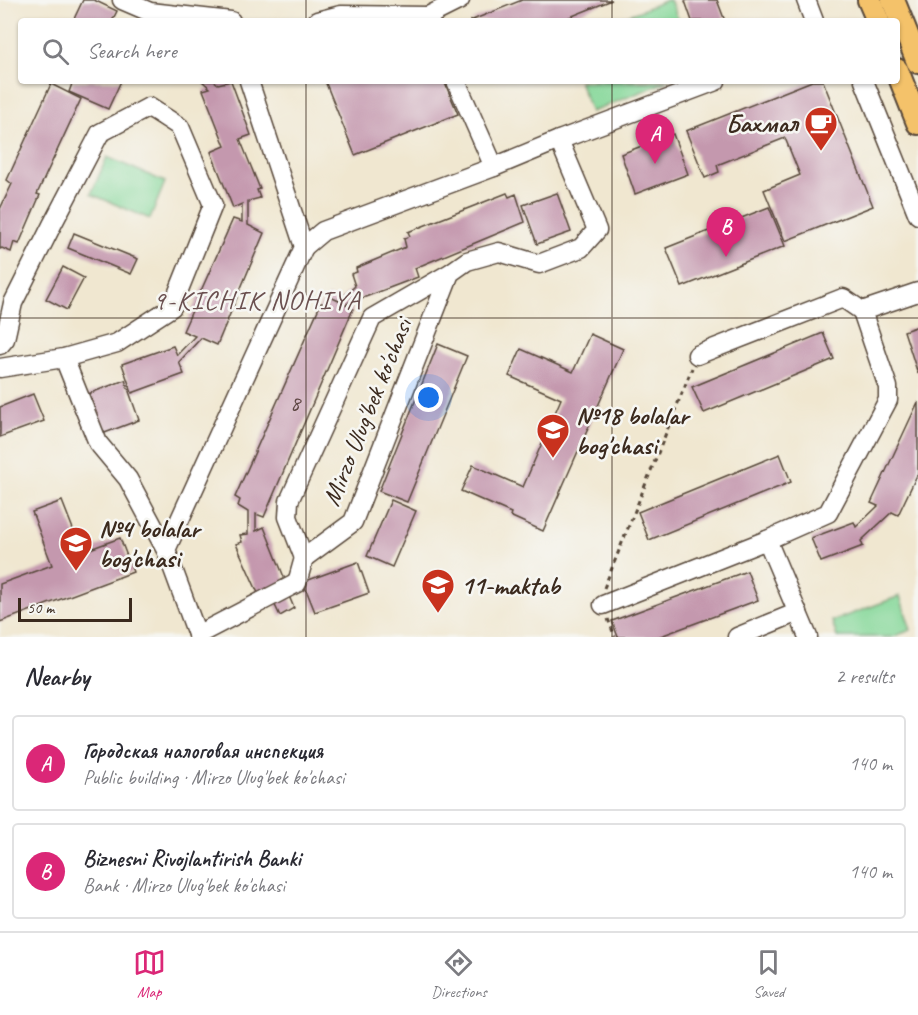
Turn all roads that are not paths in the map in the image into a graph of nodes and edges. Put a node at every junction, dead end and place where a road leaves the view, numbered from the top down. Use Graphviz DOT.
graph roads {
  1 [pos="123,0"];
  2 [pos="806,0"];
  3 [pos="869,0"];
  4 [pos="893,0"];
  5 [pos="454,1"];
  6 [pos="153,6"];
  7 [pos="215,18"];
  8 [pos="329,18"];
  9 [pos="407,18"];
  10 [pos="430,18"];
  11 [pos="813,18"];
  12 [pos="876,18"];
  13 [pos="918,62"];
  14 [pos="900,78"];
  15 [pos="250,84"];
  16 [pos="457,84"];
  17 [pos="708,84"];
  18 [pos="865,84"];
  19 [pos="918,123"];
  20 [pos="559,140"];
  21 [pos="494,167"];
  22 [pos="918,215"];
  23 [pos="304,247"];
  24 [pos="450,273"];
  25 [pos="918,292"];
  26 [pos="862,311"];
  27 [pos="0,345"];
  28 [pos="697,356"];
  29 [pos="64,358"];
  30 [pos="0,368"];
  31 [pos="767,540"];
  32 [pos="166,550"];
  33 [pos="304,558"];
  34 [pos="603,605"];
  35 [pos="798,612"];
  36 [pos="198,636"];
  37 [pos="737,637"];
  38 [pos="808,637"];
  1 -- 6 [label="street"];
  2 -- 11 [label="street"];
  3 -- 12 [label="main road"];
  4 -- 13 [label="main road"];
  5 -- 10 [label="street"];
  6 -- 7 [label="street"];
  8 -- 9 [label="street"];
  14 -- 19 [label="main road"];
  15 -- 23 [label="street"];
  16 -- 21 [label="street"];
  17 -- 20 [label="street"];
  18 -- 22 [label="street"];
  20 -- 21 [label="street"];
  20 -- 24 [label="street, Mirzo Ulug'bek ko'chasi"];
  21 -- 23 [label="street"];
  23 -- 32 [label="street"];
  24 -- 33 [label="street, Mirzo Ulug'bek ko'chasi"];
  24 -- 33 [label="street, Mirzo Ulug'bek ko'chasi"];
  25 -- 26 [label="street"];
  26 -- 28 [label="street"];
  26 -- 31 [label="street"];
  27 -- 29 [label="street"];
  29 -- 30 [label="street"];
  29 -- 32 [label="street"];
  31 -- 34 [label="street"];
  31 -- 35 [label="street"];
  32 -- 36 [label="street"];
  33 -- 36 [label="street"];
  35 -- 37 [label="street"];
  35 -- 38 [label="street"];
}
